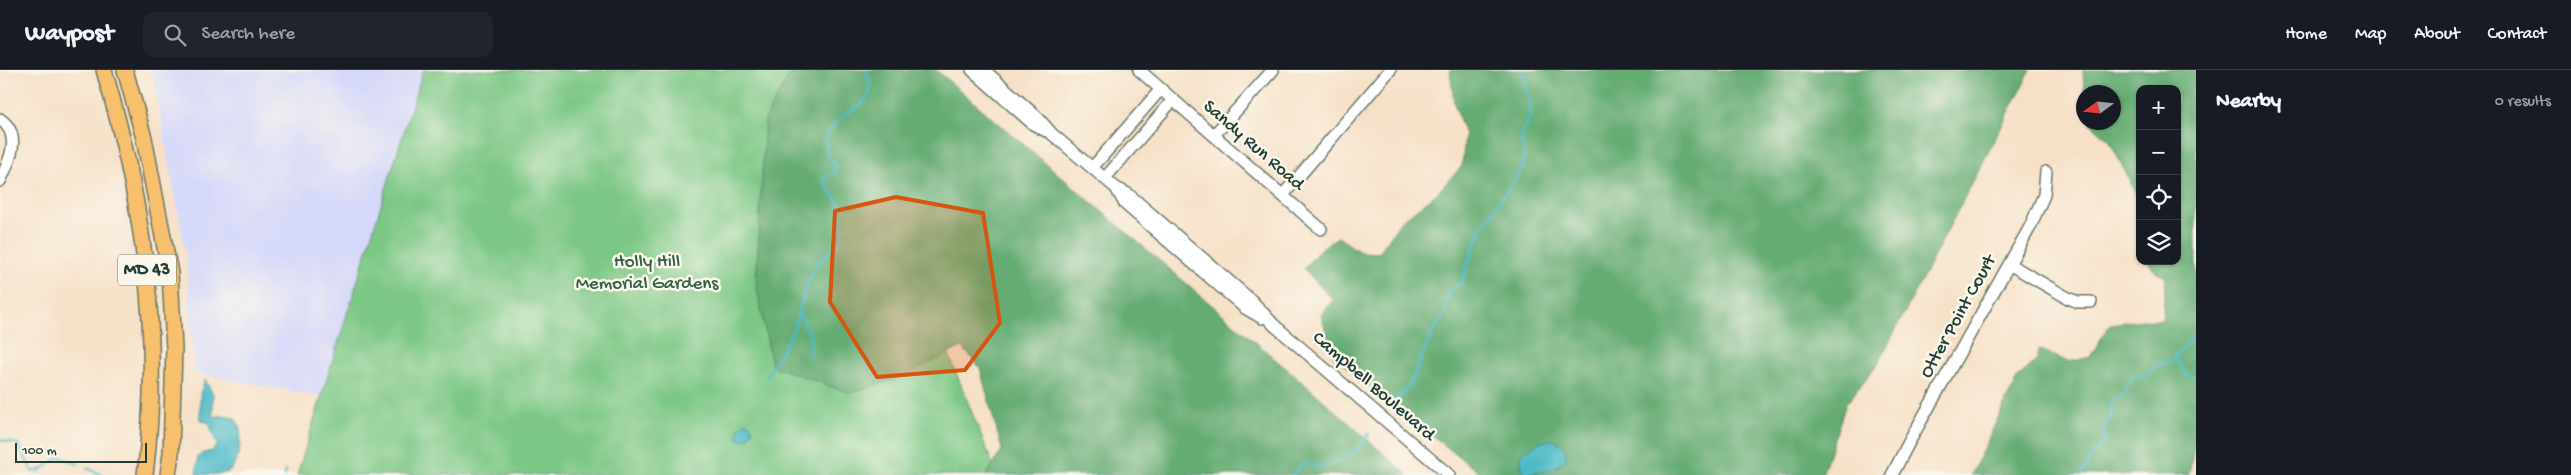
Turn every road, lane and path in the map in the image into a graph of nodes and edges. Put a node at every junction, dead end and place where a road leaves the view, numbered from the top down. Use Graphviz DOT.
graph roads {
  1 [pos="104,70"];
  2 [pos="125,70"];
  3 [pos="972,70"];
  4 [pos="984,70"];
  5 [pos="1139,70"];
  6 [pos="1273,70"];
  7 [pos="1390,70"];
  8 [pos="1161,90"];
  9 [pos="1173,100"];
  10 [pos="0,119"];
  11 [pos="1052,134"];
  12 [pos="1214,136"];
  13 [pos="1092,168"];
  14 [pos="2046,172"];
  15 [pos="1105,178"];
  16 [pos="0,181"];
  17 [pos="1283,195"];
  18 [pos="1321,229"];
  19 [pos="2009,264"];
  20 [pos="2090,302"];
  21 [pos="145,475"];
  22 [pos="168,475"];
  23 [pos="1449,475"];
  24 [pos="1892,475"];
  1 -- 21 [label="main road, MD 43"];
  2 -- 22 [label="main road, MD 43"];
  3 -- 11 [label="street, Campbell Boulevard"];
  4 -- 11 [label="street, Campbell Boulevard"];
  5 -- 8 [label="street, Sandy Run Road"];
  6 -- 12 [label="street"];
  7 -- 17 [label="street"];
  8 -- 9 [label="street, Sandy Run Road"];
  8 -- 13 [label="street"];
  9 -- 12 [label="street, Sandy Run Road"];
  9 -- 15 [label="street"];
  10 -- 16 [label="street"];
  11 -- 13 [label="street, Campbell Boulevard"];
  12 -- 17 [label="street, Sandy Run Road"];
  13 -- 15 [label="street, Campbell Boulevard"];
  14 -- 19 [label="street, Otter Point Court"];
  15 -- 23 [label="street, Campbell Boulevard"];
  17 -- 18 [label="street, Sandy Run Road"];
  19 -- 20 [label="street"];
  19 -- 24 [label="street, Otter Point Court"];
}
